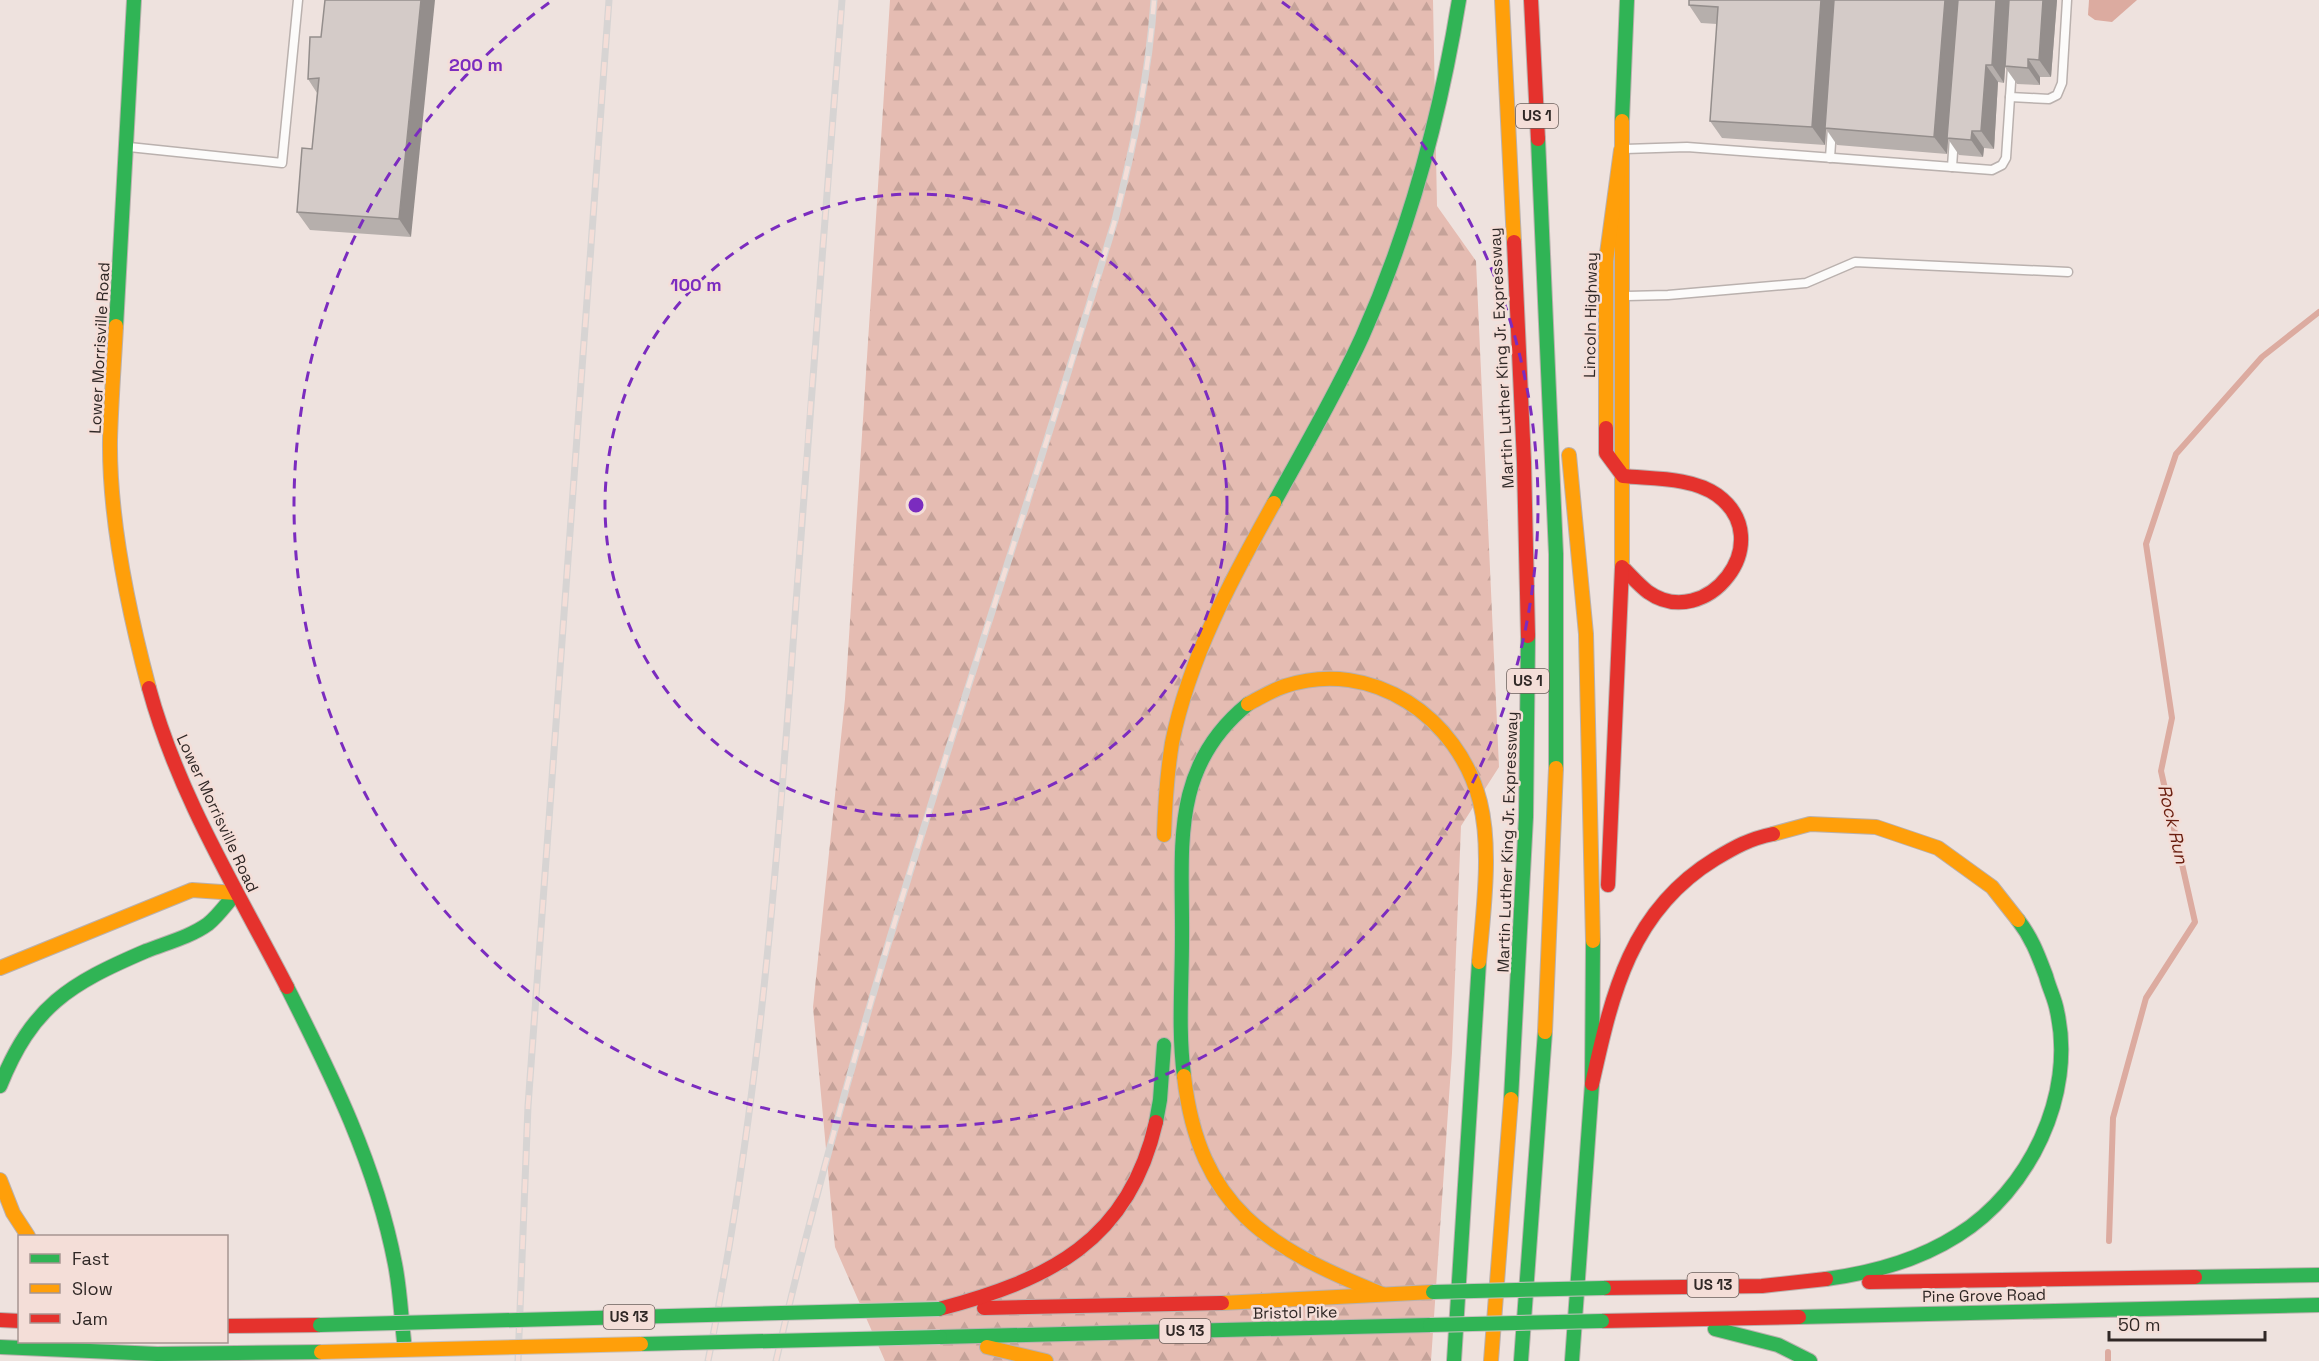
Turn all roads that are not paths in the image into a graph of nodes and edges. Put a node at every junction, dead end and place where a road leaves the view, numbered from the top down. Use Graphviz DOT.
graph roads {
  1 [pos="134,0"];
  2 [pos="298,0"];
  3 [pos="1459,0"];
  4 [pos="1502,0"];
  5 [pos="1531,0"];
  6 [pos="1627,0"];
  7 [pos="2067,0"];
  8 [pos="2013,54"];
  9 [pos="2010,97"];
  10 [pos="1833,112"];
  11 [pos="1955,131"];
  12 [pos="126,147"];
  13 [pos="1621,150"];
  14 [pos="1830,158"];
  15 [pos="1952,167"];
  16 [pos="1541,226"];
  17 [pos="2068,272"];
  18 [pos="1624,296"];
  19 [pos="1564,410"];
  20 [pos="1568,445"];
  21 [pos="1623,476"];
  22 [pos="1622,567"];
  23 [pos="1164,844"];
  24 [pos="236,892"];
  25 [pos="0,968"];
  26 [pos="1594,983"];
  27 [pos="1164,1035"];
  28 [pos="1593,1084"];
  29 [pos="0,1086"];
  30 [pos="0,1180"];
  31 [pos="27,1235"];
  32 [pos="2319,1275"];
  33 [pos="1821,1282"];
  34 [pos="1382,1294"];
  35 [pos="2319,1305"];
  36 [pos="939,1309"];
  37 [pos="1650,1319"];
  38 [pos="0,1320"];
  39 [pos="18,1321"];
  40 [pos="229,1326"];
  41 [pos="940,1337"];
  42 [pos="0,1347"];
  43 [pos="157,1354"];
  44 [pos="114,1361"];
  45 [pos="404,1361"];
  46 [pos="1047,1361"];
  47 [pos="1454,1361"];
  48 [pos="1491,1361"];
  49 [pos="1521,1361"];
  50 [pos="1572,1361"];
  51 [pos="1810,1361"];
  1 -- 12 [label="main road, Lower Morrisville Road"];
  2 -- 12 [label="lane"];
  3 -- 23 [label="main road"];
  4 -- 48 [label="main road, Martin Luther King Jr. Expressway / US 1"];
  5 -- 16 [label="main road, US 1"];
  6 -- 13 [label="main road, Lincoln Highway"];
  7 -- 9 [label="lane"];
  8 -- 9 [label="lane"];
  9 -- 15 [label="lane"];
  10 -- 14 [label="lane"];
  11 -- 15 [label="lane"];
  12 -- 24 [label="main road, Lower Morrisville Road"];
  13 -- 14 [label="lane"];
  13 -- 18 [label="main road, Lincoln Highway"];
  13 -- 21 [label="main road, Lincoln Highway"];
  14 -- 15 [label="lane"];
  16 -- 19 [label="main road"];
  16 -- 49 [label="main road, US 1"];
  17 -- 18 [label="lane"];
  18 -- 21 [label="main road, Lincoln Highway"];
  20 -- 26 [label="main road"];
  21 -- 22 [label="main road, Lincoln Highway"];
  21 -- 22 [label="main road"];
  22 -- 26 [label="main road, Lincoln Highway"];
  24 -- 25 [label="main road"];
  24 -- 29 [label="main road"];
  24 -- 45 [label="main road, Lower Morrisville Road"];
  26 -- 28 [label="main road"];
  27 -- 36 [label="main road"];
  28 -- 33 [label="main road"];
  28 -- 50 [label="main road"];
  30 -- 31 [label="main road"];
  32 -- 33 [label="main road, Pine Grove Road"];
  33 -- 34 [label="main road, US 13, bridge"];
  34 -- 36 [label="main road, US 13"];
  34 -- 47 [label="main road"];
  35 -- 37 [label="main road, Pine Grove Road"];
  36 -- 40 [label="main road, US 13, bridge"];
  37 -- 41 [label="main road, Bristol Pike / US 13, bridge"];
  37 -- 51 [label="main road"];
  38 -- 39 [label="main road"];
  41 -- 43 [label="main road, US 13, bridge"];
  41 -- 46 [label="main road"];
  42 -- 43 [label="main road, US 13"];
  43 -- 44 [label="main road"];
}
